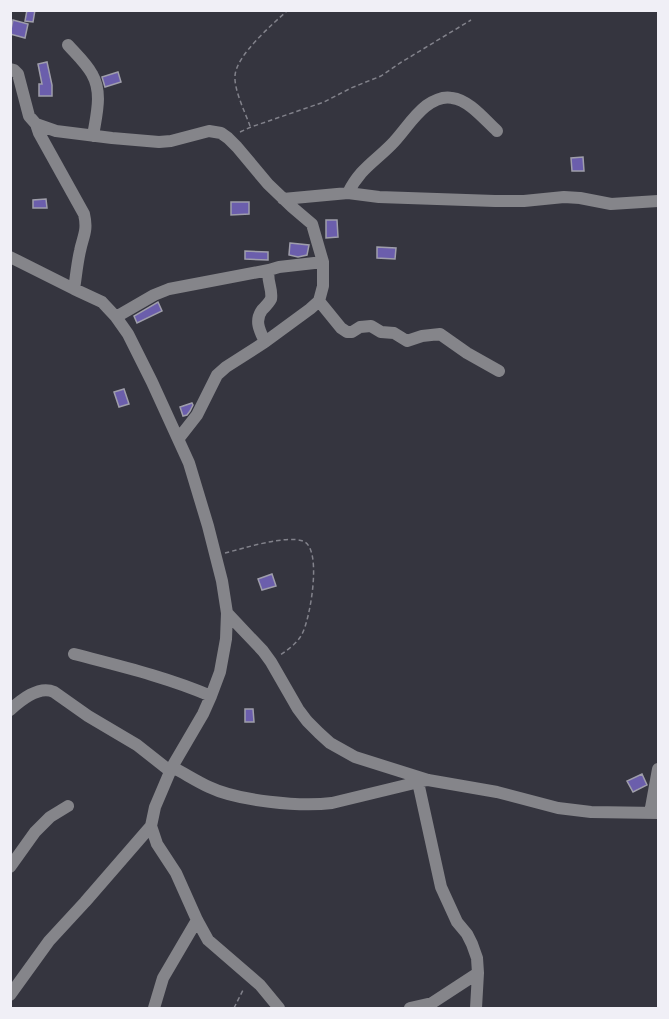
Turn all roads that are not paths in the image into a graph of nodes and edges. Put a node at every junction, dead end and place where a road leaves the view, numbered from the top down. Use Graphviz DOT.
graph roads {
  1 [pos="68,45"];
  2 [pos="10,69"];
  3 [pos="36,124"];
  4 [pos="496,130"];
  5 [pos="93,136"];
  6 [pos="348,194"];
  7 [pos="283,199"];
  8 [pos="658,201"];
  9 [pos="10,256"];
  10 [pos="323,262"];
  11 [pos="269,270"];
  12 [pos="74,289"];
  13 [pos="319,301"];
  14 [pos="116,317"];
  15 [pos="265,342"];
  16 [pos="499,371"];
  17 [pos="179,438"];
  18 [pos="227,613"];
  19 [pos="74,654"];
  20 [pos="211,696"];
  21 [pos="10,710"];
  22 [pos="171,769"];
  23 [pos="658,769"];
  24 [pos="423,781"];
  25 [pos="68,806"];
  26 [pos="654,813"];
  27 [pos="151,826"];
  28 [pos="10,867"];
  29 [pos="196,920"];
  30 [pos="478,974"];
  31 [pos="10,995"];
  32 [pos="154,1008"];
  33 [pos="279,1008"];
  34 [pos="410,1008"];
  35 [pos="476,1008"];
  1 -- 5 [label="street"];
  2 -- 3 [label="street"];
  3 -- 5 [label="street"];
  3 -- 12 [label="street"];
  4 -- 6 [label="street"];
  5 -- 7 [label="street"];
  6 -- 7 [label="street"];
  6 -- 8 [label="street"];
  7 -- 10 [label="street"];
  9 -- 12 [label="street"];
  10 -- 11 [label="street"];
  10 -- 13 [label="street"];
  11 -- 14 [label="street"];
  11 -- 15 [label="street"];
  12 -- 14 [label="street"];
  13 -- 15 [label="street"];
  13 -- 16 [label="street"];
  14 -- 17 [label="street"];
  15 -- 17 [label="street"];
  17 -- 18 [label="street"];
  18 -- 20 [label="street"];
  18 -- 24 [label="street"];
  19 -- 20 [label="street"];
  20 -- 22 [label="street"];
  21 -- 22 [label="street"];
  22 -- 24 [label="street"];
  22 -- 27 [label="street"];
  23 -- 26 [label="street"];
  24 -- 26 [label="street"];
  24 -- 30 [label="street"];
  25 -- 28 [label="street"];
  27 -- 29 [label="street"];
  27 -- 31 [label="street"];
  29 -- 32 [label="street"];
  29 -- 33 [label="street"];
  30 -- 34 [label="street"];
  30 -- 35 [label="street"];
}
